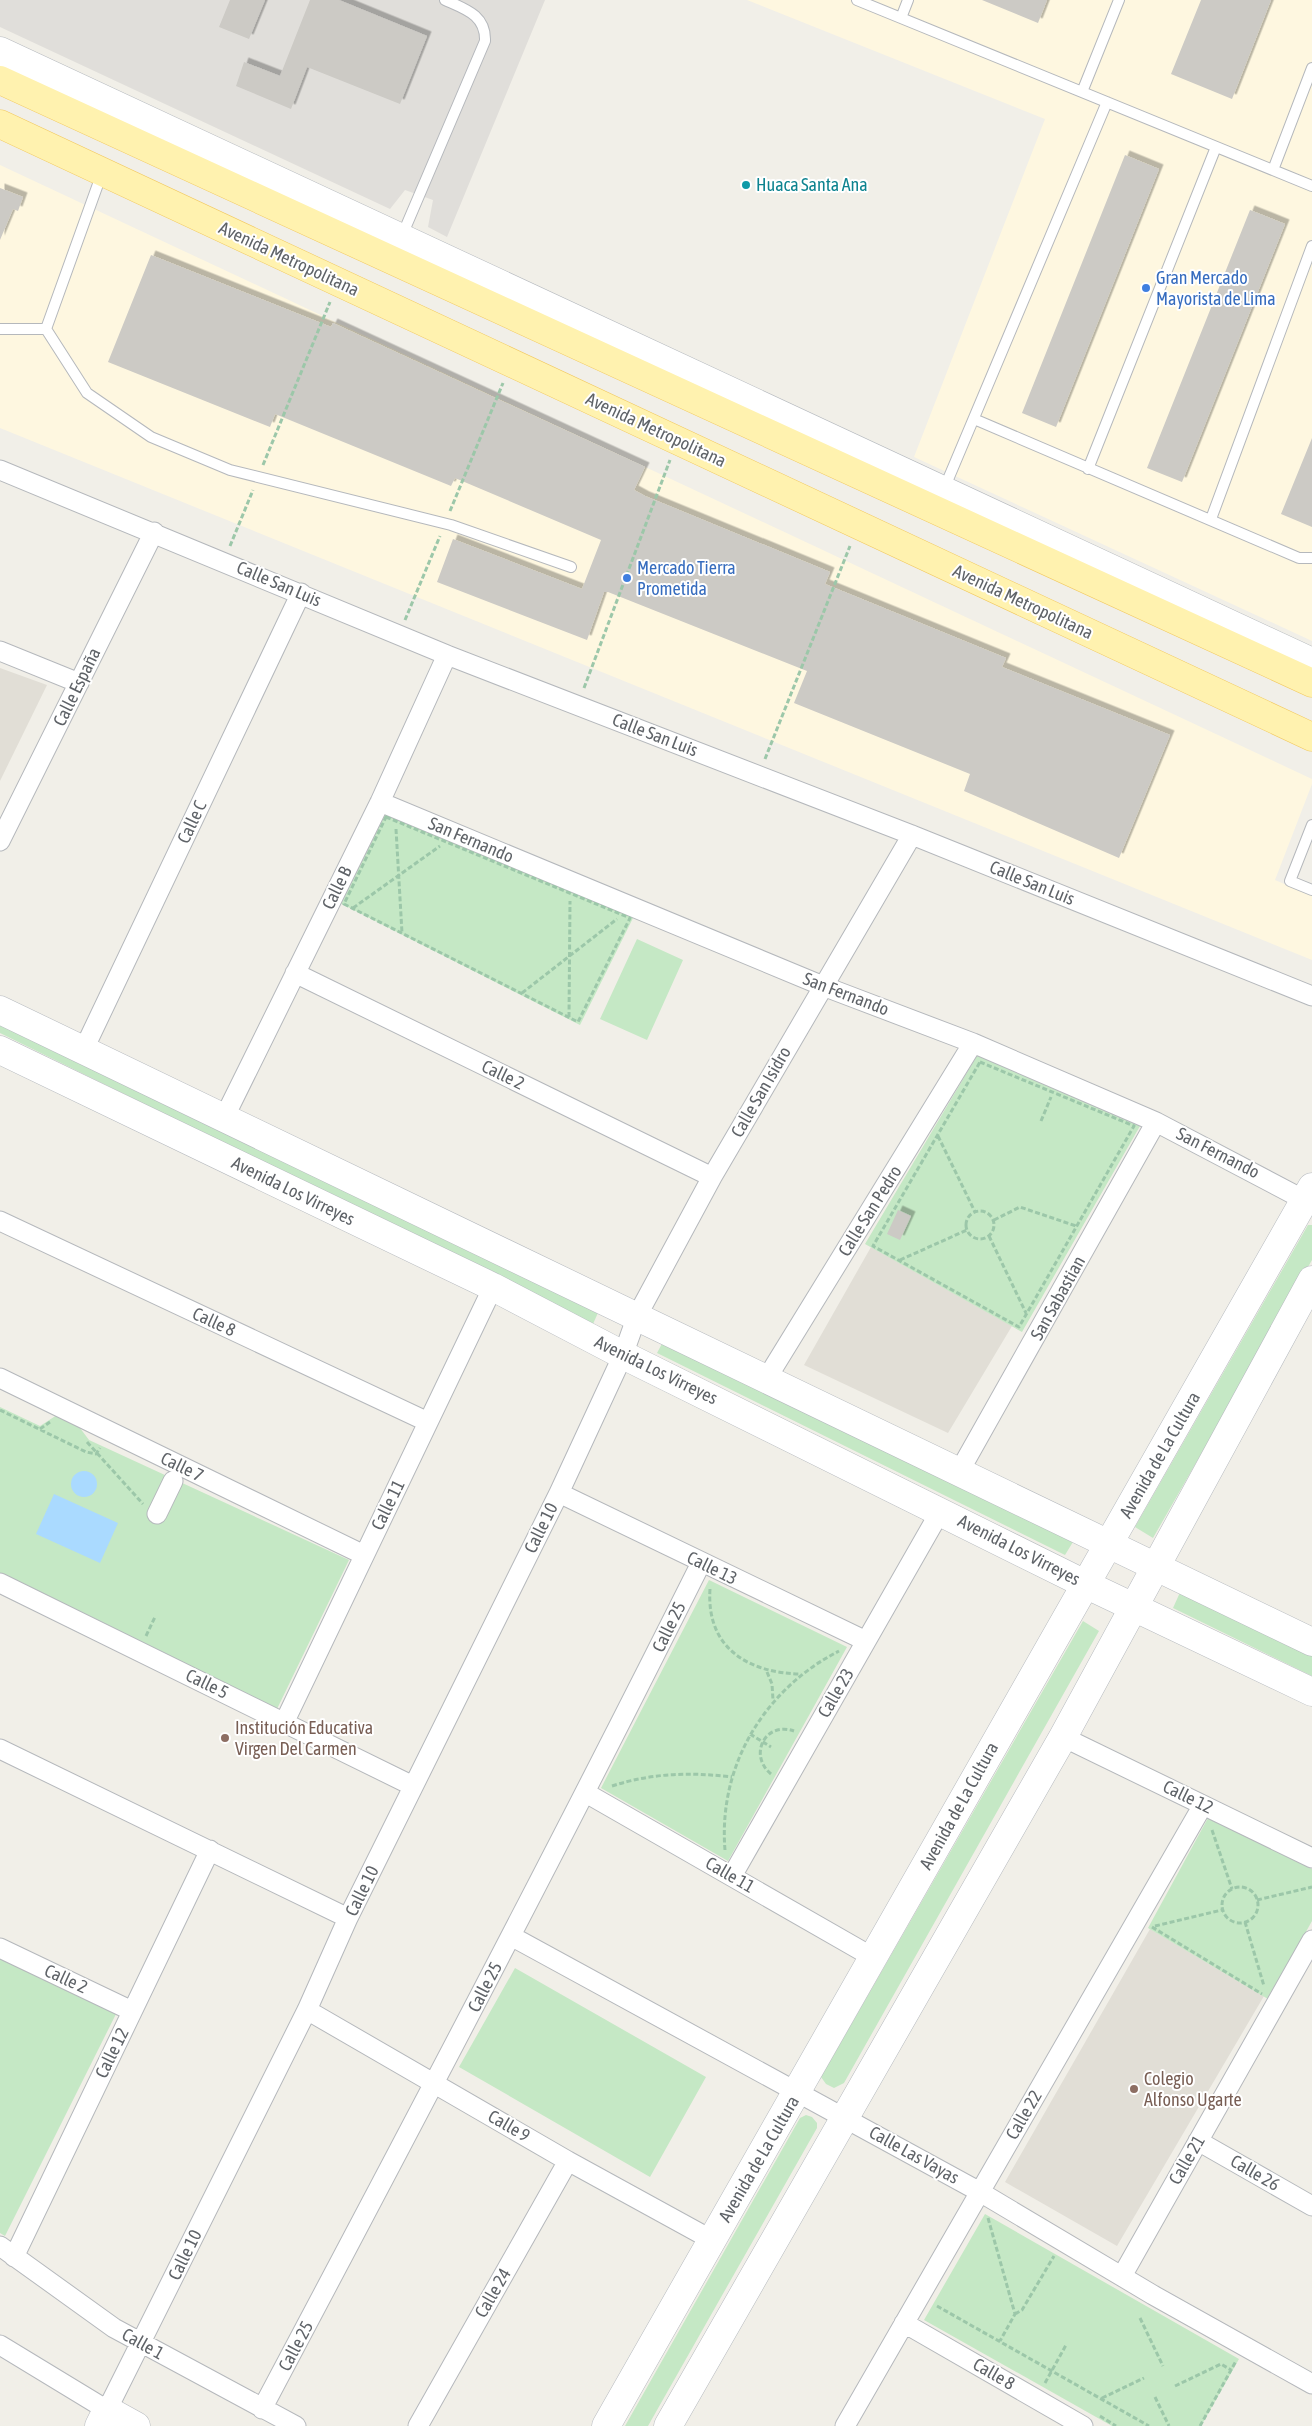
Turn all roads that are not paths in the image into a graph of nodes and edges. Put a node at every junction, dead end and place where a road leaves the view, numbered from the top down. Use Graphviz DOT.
graph roads {
  1 [pos="445,0"];
  2 [pos="857,0"];
  3 [pos="908,0"];
  4 [pos="1120,0"];
  5 [pos="901,18"];
  6 [pos="0,51"];
  7 [pos="1312,68"];
  8 [pos="0,80"];
  9 [pos="1082,92"];
  10 [pos="1107,102"];
  11 [pos="0,124"];
  12 [pos="1216,147"];
  13 [pos="1273,170"];
  14 [pos="102,172"];
  15 [pos="1312,186"];
  16 [pos="401,238"];
  17 [pos="1312,246"];
  18 [pos="46,328"];
  19 [pos="0,330"];
  20 [pos="974,419"];
  21 [pos="1088,469"];
  22 [pos="0,470"];
  23 [pos="943,490"];
  24 [pos="1211,519"];
  25 [pos="154,532"];
  26 [pos="1312,558"];
  27 [pos="571,567"];
  28 [pos="301,592"];
  29 [pos="0,651"];
  30 [pos="447,655"];
  31 [pos="1312,662"];
  32 [pos="79,683"];
  33 [pos="1312,683"];
  34 [pos="1312,737"];
  35 [pos="380,802"];
  36 [pos="1312,825"];
  37 [pos="912,835"];
  38 [pos="1,836"];
  39 [pos="1312,890"];
  40 [pos="295,973"];
  41 [pos="823,986"];
  42 [pos="1312,996"];
  43 [pos="0,1010"];
  44 [pos="973,1043"];
  45 [pos="0,1050"];
  46 [pos="83,1051"];
  47 [pos="223,1120"];
  48 [pos="1156,1122"];
  49 [pos="712,1177"];
  50 [pos="1310,1196"];
  51 [pos="0,1221"];
  52 [pos="1312,1280"];
  53 [pos="493,1287"];
  54 [pos="637,1316"];
  55 [pos="623,1355"];
  56 [pos="0,1378"];
  57 [pos="767,1378"];
  58 [pos="428,1422"];
  59 [pos="959,1472"];
  60 [pos="173,1481"];
  61 [pos="559,1493"];
  62 [pos="941,1510"];
  63 [pos="157,1514"];
  64 [pos="1108,1544"];
  65 [pos="364,1555"];
  66 [pos="701,1563"];
  67 [pos="1157,1568"];
  68 [pos="0,1583"];
  69 [pos="1085,1584"];
  70 [pos="1135,1607"];
  71 [pos="1309,1634"];
  72 [pos="866,1642"];
  73 [pos="1312,1692"];
  74 [pos="284,1723"];
  75 [pos="1063,1737"];
  76 [pos="0,1749"];
  77 [pos="413,1786"];
  78 [pos="586,1793"];
  79 [pos="1206,1813"];
  80 [pos="210,1850"];
  81 [pos="1312,1858"];
  82 [pos="732,1876"];
  83 [pos="348,1918"];
  84 [pos="511,1936"];
  85 [pos="1312,1940"];
  86 [pos="0,1948"];
  87 [pos="874,1958"];
  88 [pos="307,2010"];
  89 [pos="132,2011"];
  90 [pos="436,2083"];
  91 [pos="797,2092"];
  92 [pos="844,2116"];
  93 [pos="1198,2141"];
  94 [pos="568,2161"];
  95 [pos="980,2192"];
  96 [pos="1312,2206"];
  97 [pos="712,2240"];
  98 [pos="7,2252"];
  99 [pos="1122,2276"];
  100 [pos="904,2323"];
  101 [pos="141,2344"];
  102 [pos="0,2345"];
  103 [pos="1312,2384"];
  104 [pos="262,2409"];
  105 [pos="103,2418"];
  106 [pos="1088,2419"];
  107 [pos="136,2426"];
  108 [pos="296,2426"];
  109 [pos="418,2426"];
  110 [pos="606,2426"];
  111 [pos="668,2426"];
  112 [pos="845,2426"];
  1 -- 16 [label="lane"];
  2 -- 5 [label="lane"];
  3 -- 5 [label="lane"];
  4 -- 9 [label="lane"];
  5 -- 9 [label="lane"];
  6 -- 16 [label="main road"];
  7 -- 13 [label="lane"];
  8 -- 33 [label="main road"];
  9 -- 10 [label="lane"];
  10 -- 12 [label="lane"];
  10 -- 20 [label="lane"];
  11 -- 14 [label="main road, Avenida Metropolitana"];
  12 -- 13 [label="lane"];
  12 -- 21 [label="lane"];
  13 -- 15 [label="lane"];
  14 -- 18 [label="lane"];
  14 -- 34 [label="main road, Avenida Metropolitana"];
  16 -- 23 [label="main road"];
  17 -- 24 [label="lane"];
  18 -- 19 [label="lane"];
  18 -- 27 [label="lane"];
  20 -- 21 [label="lane"];
  20 -- 23 [label="lane"];
  21 -- 24 [label="lane"];
  22 -- 25 [label="street, Calle San Luis"];
  23 -- 31 [label="main road"];
  24 -- 26 [label="lane"];
  25 -- 28 [label="street, Calle San Luis"];
  25 -- 32 [label="street, Calle España"];
  28 -- 30 [label="street, Calle San Luis"];
  28 -- 46 [label="street, Calle C"];
  29 -- 32 [label="street"];
  30 -- 35 [label="street, Calle B"];
  30 -- 37 [label="street, Calle San Luis"];
  32 -- 38 [label="street, Calle España"];
  35 -- 40 [label="street, Calle B"];
  35 -- 41 [label="street, San Fernando"];
  36 -- 39 [label="lane"];
  37 -- 41 [label="street, Calle San Isidro"];
  37 -- 42 [label="street, Calle San Luis"];
  40 -- 47 [label="street, Calle B"];
  40 -- 49 [label="street, Calle 2"];
  41 -- 44 [label="street, San Fernando"];
  41 -- 49 [label="street, Calle San Isidro"];
  43 -- 46 [label="main road, Avenida Los Virreyes"];
  44 -- 48 [label="street, San Fernando"];
  44 -- 57 [label="street, Calle San Pedro"];
  45 -- 53 [label="main road, Avenida Los Virreyes"];
  46 -- 47 [label="main road, Avenida Los Virreyes"];
  47 -- 54 [label="main road, Avenida Los Virreyes"];
  48 -- 50 [label="street, San Fernando"];
  48 -- 59 [label="street, San Sabastian"];
  49 -- 54 [label="street, Calle San Isidro"];
  50 -- 64 [label="main road, Avenida de La Cultura"];
  51 -- 58 [label="street, Calle 8"];
  52 -- 67 [label="main road"];
  53 -- 55 [label="main road, Avenida Los Virreyes"];
  53 -- 58 [label="street, Calle 11"];
  54 -- 55 [label="street, Calle San Isidro"];
  54 -- 57 [label="main road, Avenida Los Virreyes"];
  55 -- 61 [label="street, Calle 10"];
  55 -- 62 [label="main road, Avenida Los Virreyes"];
  56 -- 65 [label="street, Calle 7"];
  57 -- 59 [label="main road, Avenida Los Virreyes"];
  58 -- 65 [label="street, Calle 11"];
  59 -- 64 [label="main road, Avenida Los Virreyes"];
  60 -- 63 [label="street"];
  61 -- 66 [label="street, Calle 13"];
  61 -- 77 [label="street, Calle 10"];
  62 -- 69 [label="main road, Avenida Los Virreyes"];
  62 -- 72 [label="street, Calle 23"];
  64 -- 67 [label="main road, Avenida Los Virreyes"];
  64 -- 69 [label="main road, Avenida de La Cultura"];
  65 -- 74 [label="street, Calle 11"];
  66 -- 72 [label="street, Calle 13"];
  66 -- 78 [label="street, Calle 25"];
  67 -- 70 [label="main road"];
  67 -- 71 [label="main road, Avenida Los Virreyes"];
  68 -- 74 [label="street, Calle 5"];
  69 -- 70 [label="main road, Avenida Los Virreyes"];
  69 -- 87 [label="main road, Avenida de La Cultura"];
  70 -- 73 [label="main road, Avenida Los Virreyes"];
  70 -- 75 [label="main road"];
  72 -- 82 [label="street, Calle 23"];
  74 -- 77 [label="street, Calle 5"];
  75 -- 79 [label="street, Calle 12"];
  75 -- 92 [label="main road"];
  76 -- 80 [label="street"];
  77 -- 83 [label="street, Calle 10"];
  78 -- 82 [label="street, Calle 11"];
  78 -- 84 [label="street, Calle 25"];
  79 -- 81 [label="street, Calle 12"];
  79 -- 95 [label="street, Calle 22"];
  80 -- 83 [label="street"];
  80 -- 89 [label="street, Calle 12"];
  82 -- 87 [label="street, Calle 11"];
  83 -- 88 [label="street, Calle 10"];
  84 -- 90 [label="street, Calle 25"];
  84 -- 91 [label="street, Calle Las Vayas"];
  85 -- 93 [label="street, Calle 21"];
  86 -- 89 [label="street, Calle 2"];
  87 -- 91 [label="main road, Avenida de La Cultura"];
  88 -- 90 [label="street, Calle 9"];
  88 -- 101 [label="street, Calle 10"];
  89 -- 98 [label="street, Calle 12"];
  90 -- 94 [label="street, Calle 9"];
  90 -- 104 [label="street, Calle 25"];
  91 -- 92 [label="street, Calle Las Vayas"];
  91 -- 97 [label="main road, Avenida de La Cultura"];
  92 -- 95 [label="street, Calle Las Vayas"];
  92 -- 111 [label="main road"];
  93 -- 96 [label="street, Calle 26"];
  93 -- 99 [label="street, Calle 21"];
  94 -- 97 [label="street, Calle 9"];
  94 -- 109 [label="street, Calle 24"];
  95 -- 99 [label="street, Calle Las Vayas"];
  95 -- 100 [label="street, Calle 22"];
  97 -- 110 [label="main road, Avenida de La Cultura"];
  98 -- 101 [label="street, Calle 1"];
  99 -- 103 [label="street, Calle Las Vayas"];
  100 -- 106 [label="street, Calle 8"];
  100 -- 112 [label="street, Calle 22"];
  101 -- 104 [label="street, Calle 1"];
  101 -- 105 [label="street, Calle 10"];
  102 -- 105 [label="street"];
  104 -- 108 [label="street, Calle 1"];
  105 -- 107 [label="main road"];
}
